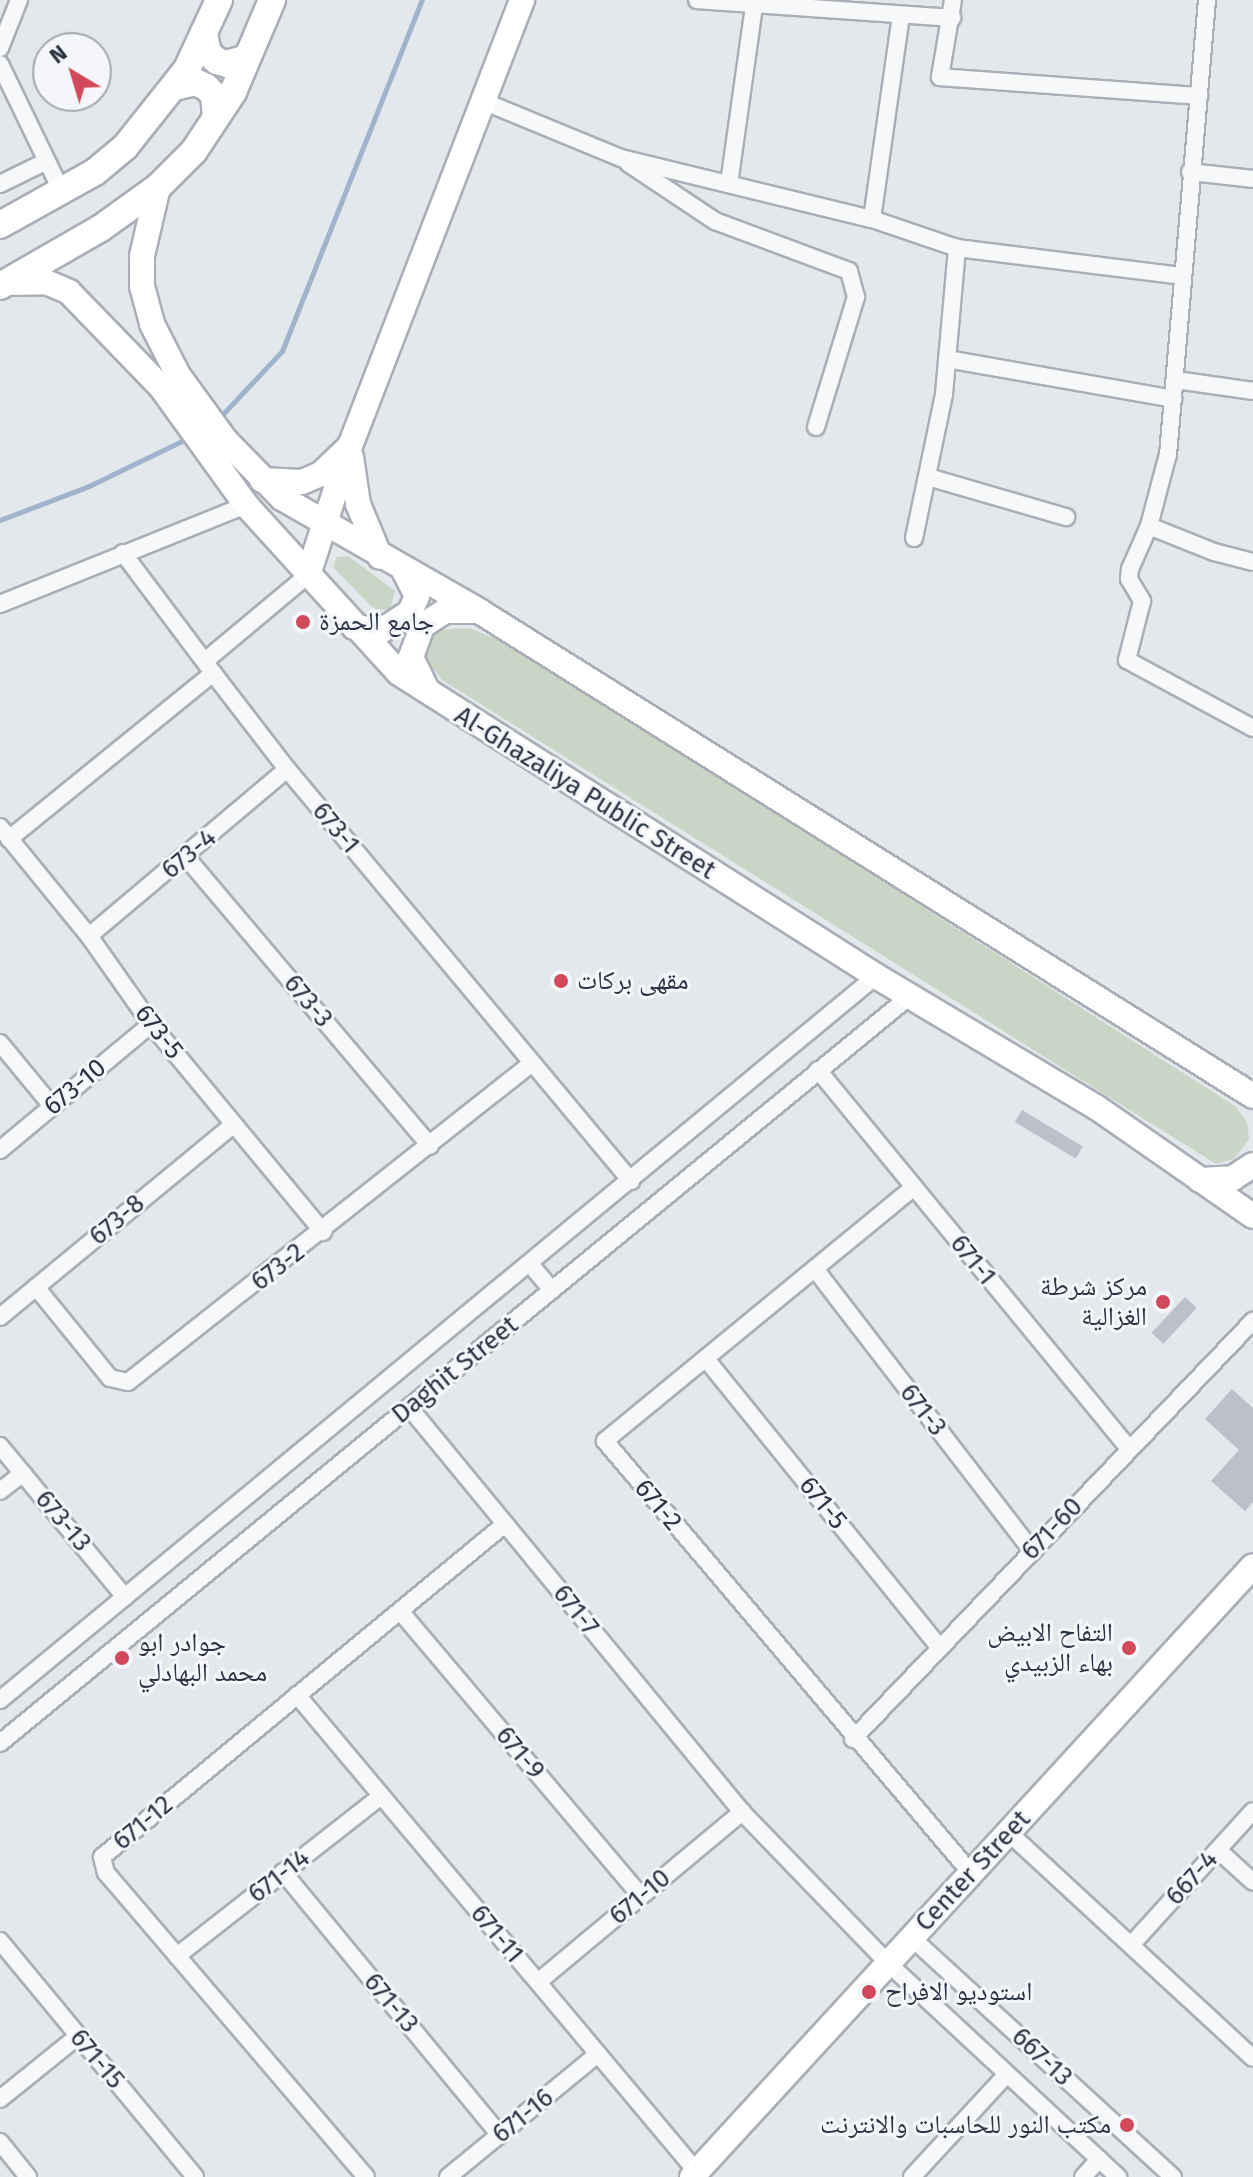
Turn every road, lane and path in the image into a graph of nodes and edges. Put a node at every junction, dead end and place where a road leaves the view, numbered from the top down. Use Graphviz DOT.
graph roads {
  1 [pos="19,0"];
  2 [pos="219,0"];
  3 [pos="272,0"];
  4 [pos="522,0"];
  5 [pos="697,0"];
  6 [pos="953,0"];
  7 [pos="1207,0"];
  8 [pos="785,4"];
  9 [pos="754,6"];
  10 [pos="826,6"];
  11 [pos="901,16"];
  12 [pos="952,18"];
  13 [pos="204,33"];
  14 [pos="0,48"];
  15 [pos="247,58"];
  16 [pos="0,64"];
  17 [pos="174,87"];
  18 [pos="1199,96"];
  19 [pos="480,100"];
  20 [pos="216,117"];
  21 [pos="621,158"];
  22 [pos="47,161"];
  23 [pos="1190,172"];
  24 [pos="1253,179"];
  25 [pos="0,184"];
  26 [pos="729,184"];
  27 [pos="158,187"];
  28 [pos="62,192"];
  29 [pos="872,219"];
  30 [pos="0,225"];
  31 [pos="957,248"];
  32 [pos="1181,276"];
  33 [pos="4,285"];
  34 [pos="947,359"];
  35 [pos="1176,380"];
  36 [pos="1253,391"];
  37 [pos="1174,399"];
  38 [pos="816,427"];
  39 [pos="350,446"];
  40 [pos="928,477"];
  41 [pos="262,480"];
  42 [pos="246,505"];
  43 [pos="1066,517"];
  44 [pos="327,526"];
  45 [pos="1149,526"];
  46 [pos="914,538"];
  47 [pos="123,553"];
  48 [pos="380,557"];
  49 [pos="1253,562"];
  50 [pos="403,569"];
  51 [pos="308,575"];
  52 [pos="0,604"];
  53 [pos="479,611"];
  54 [pos="354,627"];
  55 [pos="209,667"];
  56 [pos="430,694"];
  57 [pos="1253,728"];
  58 [pos="287,769"];
  59 [pos="5,833"];
  60 [pos="186,857"];
  61 [pos="89,936"];
  62 [pos="876,976"];
  63 [pos="910,996"];
  64 [pos="151,1024"];
  65 [pos="0,1043"];
  66 [pos="532,1063"];
  67 [pos="818,1070"];
  68 [pos="1252,1097"];
  69 [pos="52,1106"];
  70 [pos="234,1124"];
  71 [pos="430,1146"];
  72 [pos="0,1150"];
  73 [pos="1253,1165"];
  74 [pos="1200,1180"];
  75 [pos="631,1181"];
  76 [pos="914,1187"];
  77 [pos="1253,1216"];
  78 [pos="323,1232"];
  79 [pos="530,1264"];
  80 [pos="815,1269"];
  81 [pos="36,1287"];
  82 [pos="552,1290"];
  83 [pos="0,1317"];
  84 [pos="1253,1321"];
  85 [pos="706,1359"];
  86 [pos="409,1407"];
  87 [pos="0,1446"];
  88 [pos="1129,1449"];
  89 [pos="23,1473"];
  90 [pos="0,1491"];
  91 [pos="505,1524"];
  92 [pos="1032,1551"];
  93 [pos="1253,1566"];
  94 [pos="125,1597"];
  95 [pos="400,1611"];
  96 [pos="940,1648"];
  97 [pos="297,1695"];
  98 [pos="0,1700"];
  99 [pos="853,1739"];
  100 [pos="0,1743"];
  101 [pos="381,1796"];
  102 [pos="1253,1811"];
  103 [pos="742,1812"];
  104 [pos="1008,1832"];
  105 [pos="1218,1850"];
  106 [pos="283,1872"];
  107 [pos="971,1873"];
  108 [pos="1253,1882"];
  109 [pos="641,1896"];
  110 [pos="912,1938"];
  111 [pos="0,1941"];
  112 [pos="1131,1945"];
  113 [pos="177,1956"];
  114 [pos="889,1964"];
  115 [pos="538,1982"];
  116 [pos="78,2036"];
  117 [pos="598,2054"];
  118 [pos="1253,2058"];
  119 [pos="1006,2075"];
  120 [pos="0,2099"];
  121 [pos="500,2135"];
  122 [pos="0,2142"];
  123 [pos="1099,2159"];
  124 [pos="694,2174"];
  125 [pos="28,2177"];
  126 [pos="195,2177"];
  127 [pos="366,2177"];
  128 [pos="448,2177"];
  129 [pos="912,2177"];
  130 [pos="1083,2177"];
  131 [pos="1118,2177"];
  132 [pos="1173,2177"];
  1 -- 14 [label="street"];
  2 -- 13 [label="main road"];
  3 -- 15 [label="main road"];
  4 -- 19 [label="main road"];
  5 -- 9 [label="street"];
  6 -- 12 [label="street"];
  7 -- 18 [label="street"];
  8 -- 9 [label="street"];
  8 -- 10 [label="street"];
  9 -- 26 [label="street"];
  10 -- 11 [label="street"];
  11 -- 12 [label="street"];
  11 -- 29 [label="street"];
  12 -- 18 [label="street"];
  13 -- 15 [label="main road"];
  13 -- 17 [label="main road"];
  15 -- 20 [label="main road"];
  16 -- 22 [label="street"];
  17 -- 20 [label="main road"];
  17 -- 28 [label="main road"];
  18 -- 23 [label="street"];
  19 -- 21 [label="street"];
  19 -- 39 [label="main road"];
  20 -- 27 [label="main road"];
  21 -- 26 [label="street"];
  21 -- 38 [label="street"];
  22 -- 25 [label="street"];
  22 -- 28 [label="street"];
  23 -- 24 [label="street"];
  23 -- 32 [label="street"];
  26 -- 29 [label="street"];
  27 -- 33 [label="main road"];
  27 -- 41 [label="main road"];
  28 -- 30 [label="main road"];
  29 -- 31 [label="street"];
  31 -- 32 [label="street"];
  31 -- 34 [label="street"];
  32 -- 35 [label="street"];
  33 -- 42 [label="main road, Al-Ghazaliya Public Street"];
  34 -- 37 [label="street"];
  34 -- 40 [label="street"];
  35 -- 36 [label="street"];
  35 -- 37 [label="street"];
  37 -- 45 [label="street"];
  39 -- 41 [label="main road"];
  39 -- 44 [label="main road"];
  39 -- 48 [label="main road"];
  40 -- 43 [label="street"];
  40 -- 46 [label="street"];
  41 -- 44 [label="main road"];
  42 -- 47 [label="street"];
  42 -- 51 [label="main road, Al-Ghazaliya Public Street"];
  44 -- 48 [label="main road"];
  44 -- 51 [label="main road"];
  45 -- 49 [label="street"];
  45 -- 57 [label="street"];
  47 -- 52 [label="street"];
  47 -- 55 [label="street, 673-1"];
  48 -- 50 [label="main road"];
  50 -- 53 [label="main road"];
  50 -- 54 [label="main road"];
  51 -- 54 [label="main road, Al-Ghazaliya Public Street"];
  51 -- 55 [label="street"];
  53 -- 56 [label="main road"];
  53 -- 68 [label="main road"];
  54 -- 56 [label="main road, Al-Ghazaliya Public Street"];
  55 -- 58 [label="street, 673-1"];
  55 -- 59 [label="street"];
  56 -- 62 [label="main road, Al-Ghazaliya Public Street"];
  58 -- 60 [label="street, 673-4"];
  58 -- 66 [label="street, 673-1"];
  59 -- 61 [label="street, 673-5"];
  60 -- 61 [label="street, 673-4"];
  60 -- 71 [label="street, 673-3"];
  61 -- 64 [label="street, 673-5"];
  62 -- 63 [label="main road, Al-Ghazaliya Public Street"];
  62 -- 75 [label="street, Daghit Street"];
  63 -- 67 [label="street, Daghit Street"];
  63 -- 74 [label="main road, Al-Ghazaliya Public Street"];
  64 -- 69 [label="street, 673-10"];
  64 -- 70 [label="street, 673-5"];
  65 -- 69 [label="street"];
  66 -- 71 [label="street, 673-2"];
  66 -- 75 [label="street, 673-1"];
  67 -- 76 [label="street, 671-1"];
  67 -- 82 [label="street, Daghit Street"];
  69 -- 72 [label="street, 673-10"];
  70 -- 78 [label="street, 673-5"];
  70 -- 81 [label="street, 673-8"];
  71 -- 78 [label="street, 673-2"];
  73 -- 74 [label="main road"];
  74 -- 77 [label="main road, Al-Ghazaliya Public Street"];
  75 -- 79 [label="street, Daghit Street"];
  76 -- 80 [label="street, 671-2"];
  76 -- 88 [label="street, 671-1"];
  78 -- 81 [label="street, 673-2"];
  79 -- 82 [label="street"];
  79 -- 94 [label="street, Daghit Street"];
  80 -- 85 [label="street, 671-2"];
  80 -- 92 [label="street, 671-3"];
  81 -- 83 [label="street, 673-8"];
  82 -- 86 [label="street, Daghit Street"];
  84 -- 88 [label="street, 671-60"];
  85 -- 96 [label="street, 671-5"];
  85 -- 99 [label="street, 671-2"];
  86 -- 91 [label="street, 671-7"];
  86 -- 100 [label="street, Daghit Street"];
  87 -- 89 [label="street, 673-13"];
  88 -- 92 [label="street, 671-60"];
  89 -- 90 [label="street"];
  89 -- 94 [label="street, 673-13"];
  91 -- 95 [label="street, 671-12"];
  91 -- 103 [label="street, 671-7"];
  92 -- 96 [label="street, 671-60"];
  93 -- 104 [label="main road, Center Street"];
  94 -- 98 [label="street, Daghit Street"];
  95 -- 97 [label="street, 671-12"];
  95 -- 109 [label="street, 671-9"];
  96 -- 99 [label="street, 671-60"];
  97 -- 101 [label="street, 671-11"];
  97 -- 113 [label="street, 671-12"];
  99 -- 107 [label="street, 671-2"];
  101 -- 106 [label="street, 671-14"];
  101 -- 115 [label="street, 671-11"];
  102 -- 105 [label="street, 667-4"];
  103 -- 109 [label="street, 671-10"];
  103 -- 114 [label="street, 671-7"];
  104 -- 107 [label="main road, Center Street"];
  104 -- 112 [label="street"];
  105 -- 108 [label="street"];
  105 -- 112 [label="street, 667-4"];
  106 -- 113 [label="street, 671-14"];
  106 -- 121 [label="street, 671-13"];
  107 -- 110 [label="main road, Center Street"];
  109 -- 115 [label="street, 671-10"];
  110 -- 114 [label="main road, Center Street"];
  110 -- 132 [label="street, 667-13"];
  111 -- 116 [label="street, 671-15"];
  112 -- 118 [label="street"];
  113 -- 127 [label="street, 671-12"];
  114 -- 119 [label="street, 667-13"];
  114 -- 124 [label="main road, Center Street"];
  115 -- 117 [label="street, 671-11"];
  116 -- 120 [label="street"];
  116 -- 126 [label="street, 671-15"];
  117 -- 121 [label="street, 671-16"];
  117 -- 124 [label="street, 671-11"];
  119 -- 123 [label="street, 667-13"];
  119 -- 129 [label="street"];
  121 -- 128 [label="street, 671-16"];
  122 -- 125 [label="street"];
  123 -- 130 [label="street"];
  123 -- 131 [label="street, 667-13"];
}
